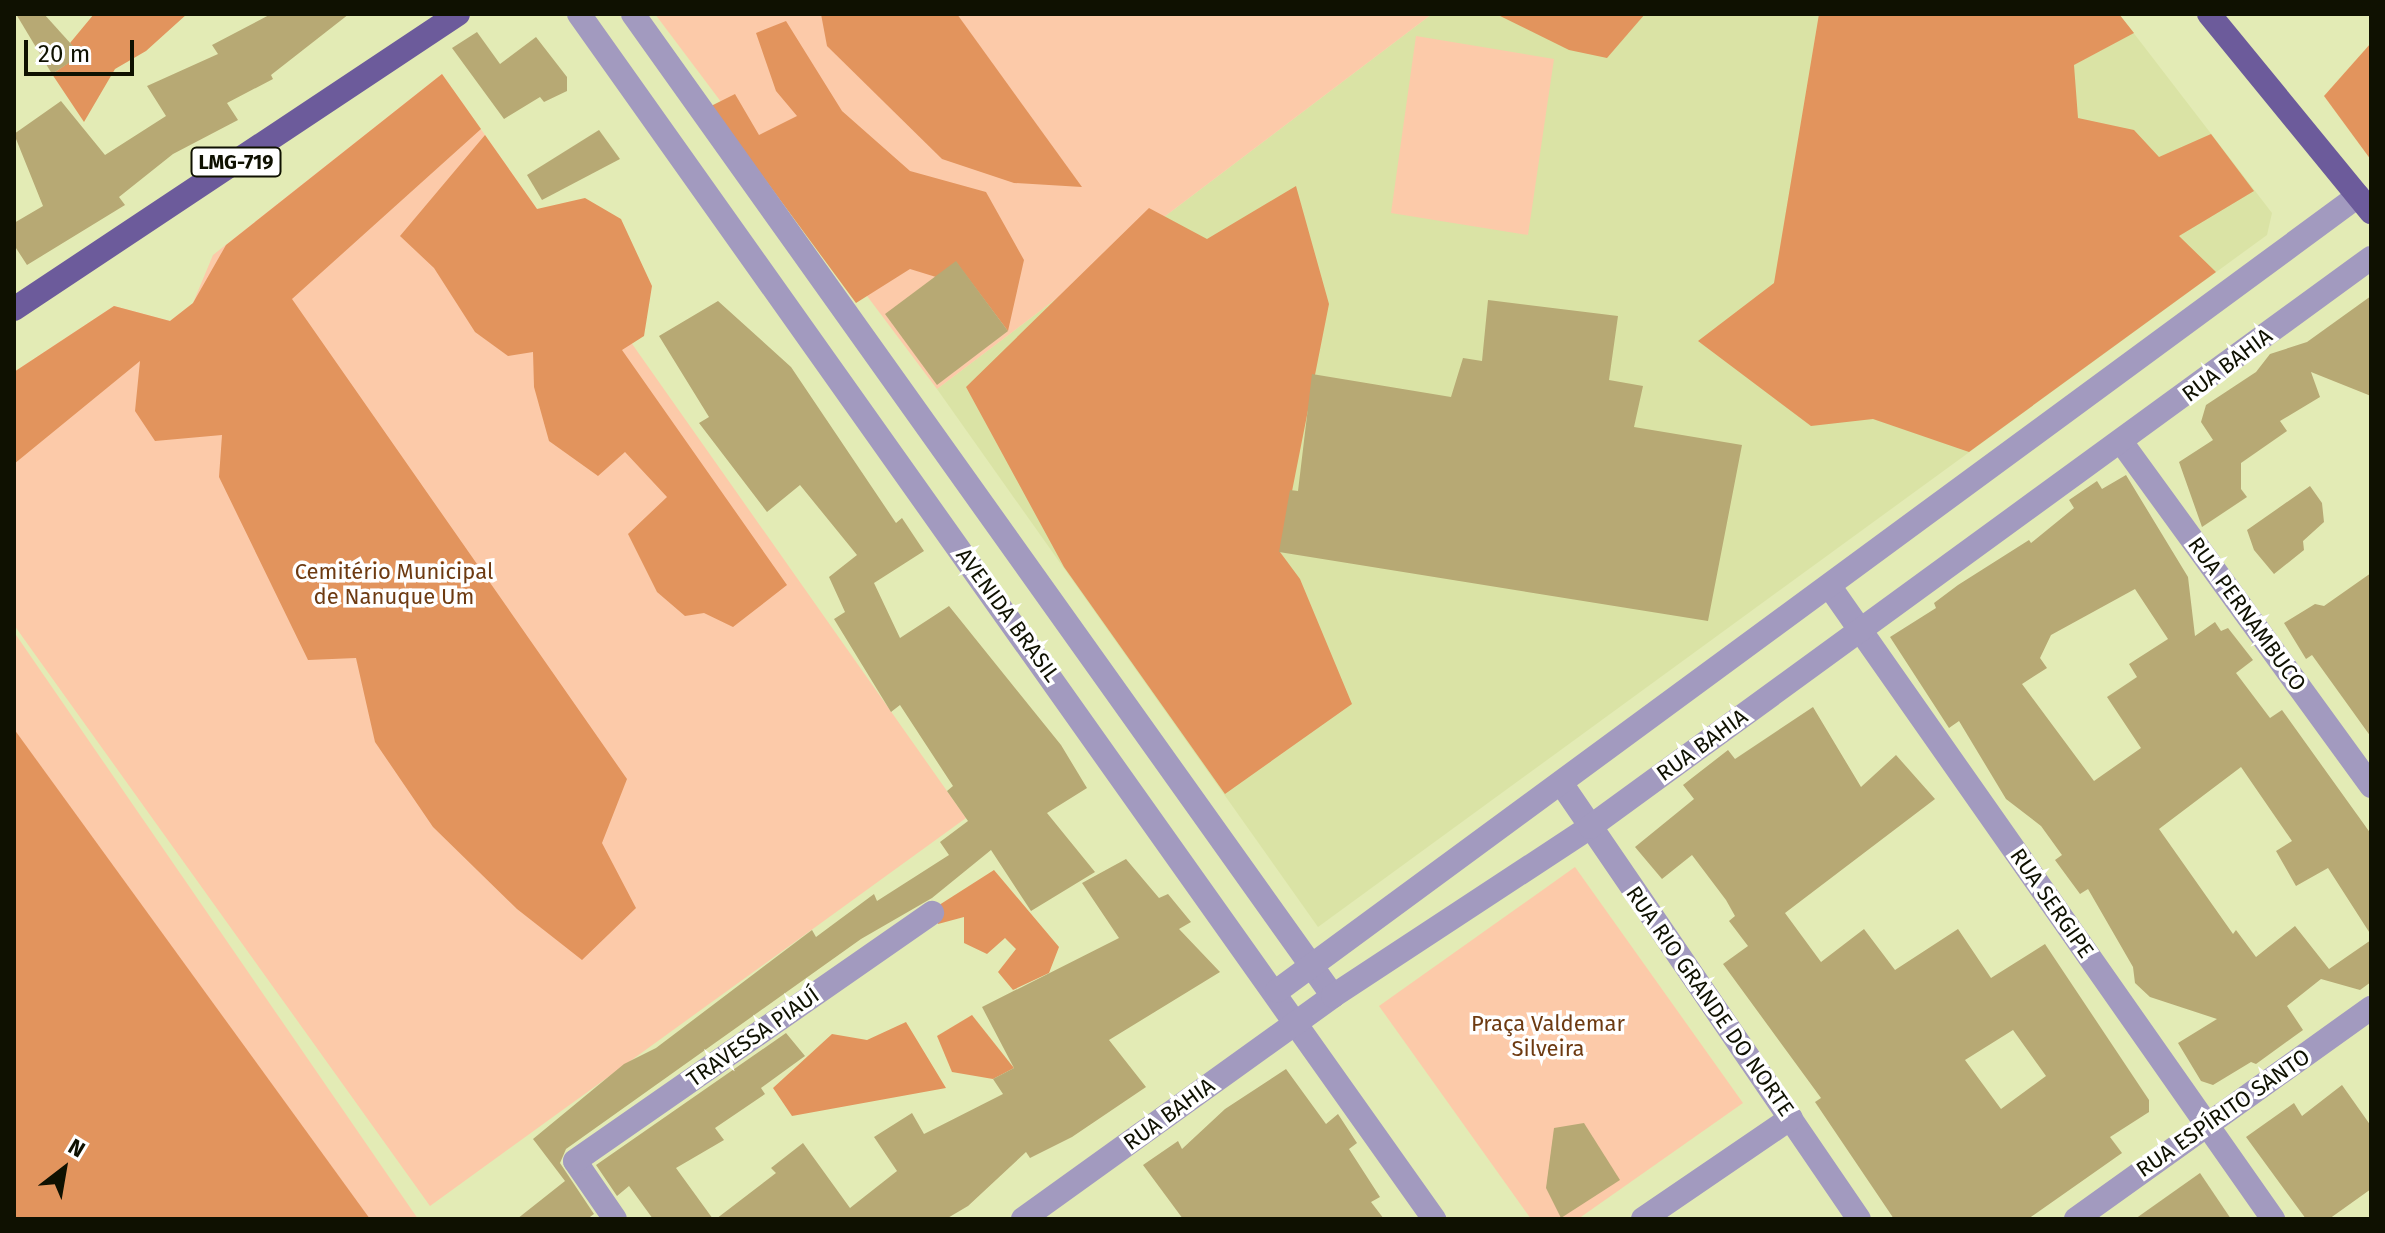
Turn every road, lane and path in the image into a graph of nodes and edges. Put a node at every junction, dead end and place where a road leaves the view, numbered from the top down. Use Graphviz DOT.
graph roads {
  1 [pos="458,14"];
  2 [pos="579,14"];
  3 [pos="633,14"];
  4 [pos="2209,14"];
  5 [pos="2365,204"];
  6 [pos="2371,258"];
  7 [pos="16,305"];
  8 [pos="2122,443"];
  9 [pos="1830,587"];
  10 [pos="1861,628"];
  11 [pos="1561,783"];
  12 [pos="2371,786"];
  13 [pos="1590,827"];
  14 [pos="932,913"];
  15 [pos="1311,966"];
  16 [pos="1277,991"];
  17 [pos="1333,996"];
  18 [pos="2371,1008"];
  19 [pos="1298,1021"];
  20 [pos="1791,1118"];
  21 [pos="2206,1125"];
  22 [pos="615,1219"];
  23 [pos="1023,1219"];
  24 [pos="1434,1219"];
  25 [pos="1643,1219"];
  26 [pos="1859,1219"];
  27 [pos="2076,1219"];
  28 [pos="2273,1219"];
  1 -- 7 [label="main road, LMG-719"];
  2 -- 16 [label="street, AVENIDA BRASIL"];
  3 -- 15 [label="street, AVENIDA BRASIL"];
  4 -- 5 [label="main road"];
  5 -- 9 [label="street"];
  6 -- 8 [label="street, RUA BAHIA"];
  8 -- 10 [label="street, RUA BAHIA"];
  8 -- 12 [label="street, RUA PERNAMBUCO"];
  9 -- 10 [label="street, RUA SERGIPE"];
  9 -- 11 [label="street"];
  10 -- 13 [label="street, RUA BAHIA"];
  10 -- 21 [label="street, RUA SERGIPE"];
  11 -- 13 [label="street, RUA RIO GRANDE DO NORTE"];
  11 -- 15 [label="street"];
  13 -- 17 [label="street, RUA BAHIA"];
  13 -- 20 [label="street, RUA RIO GRANDE DO NORTE"];
  14 -- 22 [label="street, TRAVESSA PIAUÍ"];
  15 -- 16 [label="street"];
  15 -- 17 [label="street, AVENIDA BRASIL"];
  16 -- 19 [label="street, AVENIDA BRASIL"];
  17 -- 19 [label="street, RUA BAHIA"];
  18 -- 21 [label="street, RUA ESPÍRITO SANTO"];
  19 -- 23 [label="street, RUA BAHIA"];
  19 -- 24 [label="street, AVENIDA BRASIL"];
  20 -- 25 [label="street"];
  20 -- 26 [label="street, RUA RIO GRANDE DO NORTE"];
  21 -- 27 [label="street, RUA ESPÍRITO SANTO"];
  21 -- 28 [label="street, RUA SERGIPE"];
}
